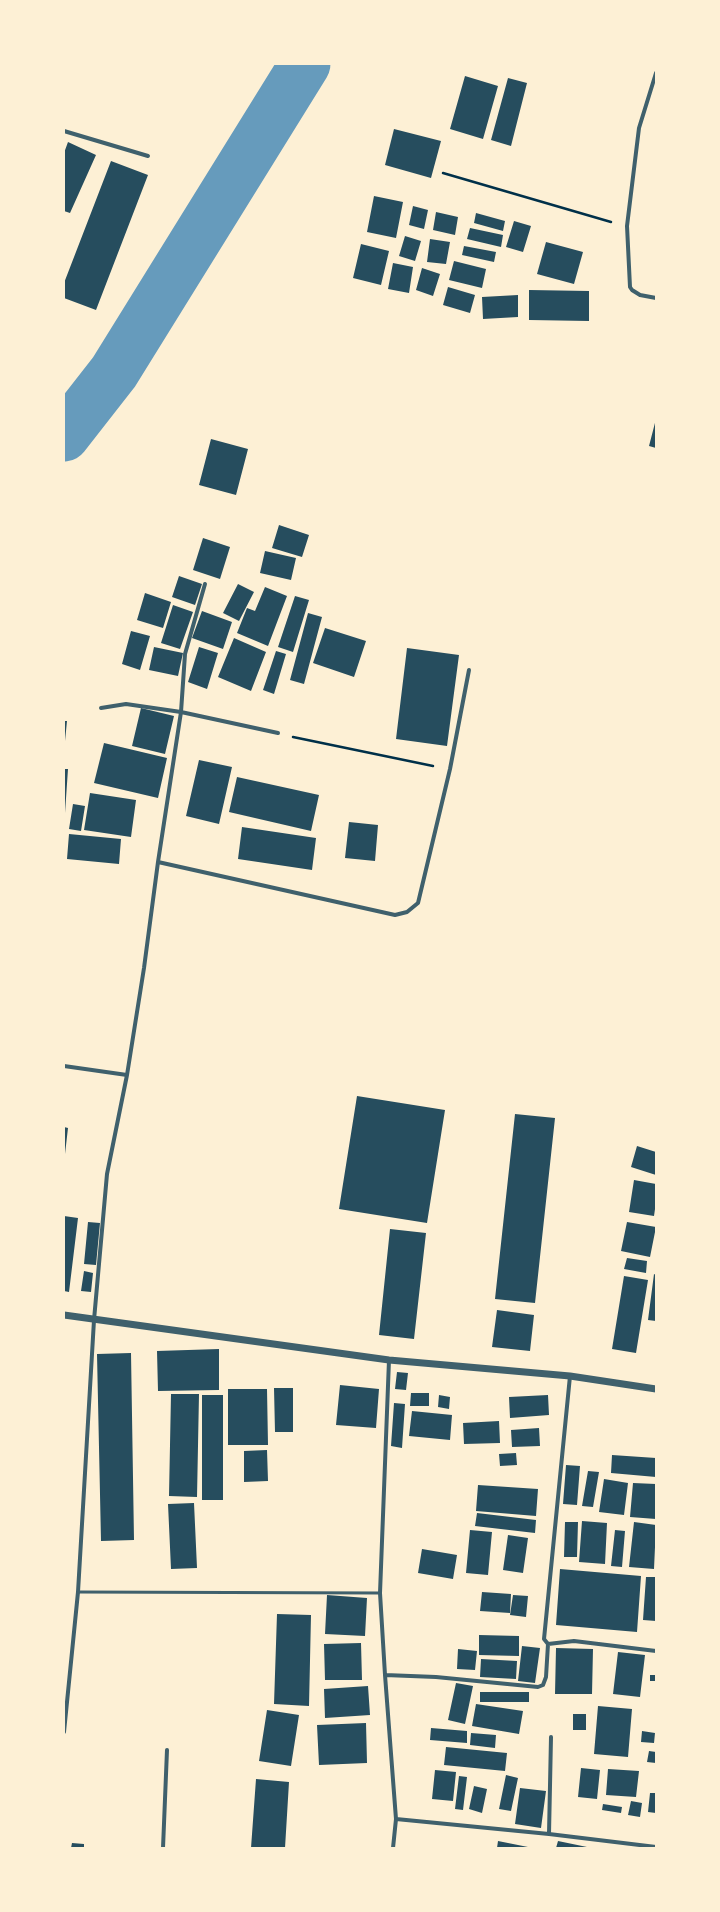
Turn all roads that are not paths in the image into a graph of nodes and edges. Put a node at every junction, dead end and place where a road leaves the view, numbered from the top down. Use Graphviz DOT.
graph roads {
  1 [pos="656,73"];
  2 [pos="64,132"];
  3 [pos="148,156"];
  4 [pos="656,298"];
  5 [pos="205,584"];
  6 [pos="469,670"];
  7 [pos="101,708"];
  8 [pos="181,712"];
  9 [pos="278,733"];
  10 [pos="158,862"];
  11 [pos="64,1066"];
  12 [pos="127,1075"];
  13 [pos="64,1316"];
  14 [pos="94,1320"];
  15 [pos="389,1360"];
  16 [pos="570,1376"];
  17 [pos="656,1390"];
  18 [pos="78,1592"];
  19 [pos="380,1593"];
  20 [pos="548,1644"];
  21 [pos="656,1651"];
  22 [pos="384,1675"];
  23 [pos="64,1732"];
  24 [pos="551,1737"];
  25 [pos="167,1750"];
  26 [pos="396,1819"];
  27 [pos="549,1834"];
  28 [pos="656,1847"];
  29 [pos="162,1848"];
  30 [pos="393,1848"];
  1 -- 4 [label="street"];
  2 -- 3 [label="street"];
  5 -- 8 [label="street"];
  6 -- 10 [label="street"];
  7 -- 8 [label="street"];
  8 -- 9 [label="street"];
  8 -- 10 [label="street"];
  10 -- 12 [label="street"];
  11 -- 12 [label="street"];
  12 -- 14 [label="street"];
  13 -- 14 [label="street"];
  14 -- 15 [label="street"];
  14 -- 18 [label="street"];
  15 -- 16 [label="street"];
  15 -- 19 [label="street"];
  16 -- 17 [label="street"];
  16 -- 20 [label="street"];
  18 -- 19 [label="lane"];
  18 -- 23 [label="street"];
  19 -- 22 [label="street"];
  20 -- 21 [label="street"];
  20 -- 22 [label="street"];
  22 -- 26 [label="street"];
  24 -- 27 [label="street"];
  25 -- 29 [label="street"];
  26 -- 27 [label="street"];
  26 -- 30 [label="street"];
  27 -- 28 [label="street"];
}
